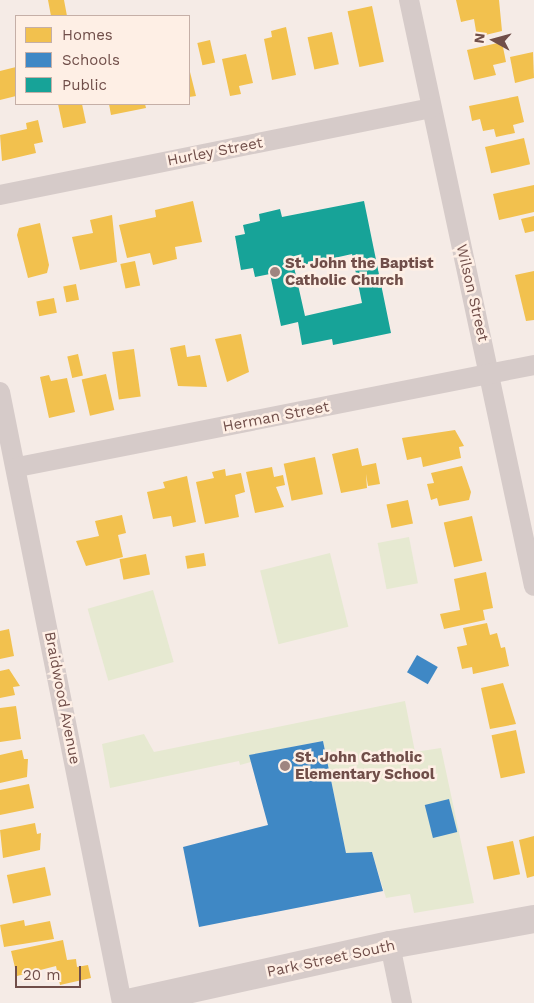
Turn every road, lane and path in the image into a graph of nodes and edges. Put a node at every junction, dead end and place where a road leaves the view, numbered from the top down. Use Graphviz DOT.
graph roads {
  1 [pos="408,0"];
  2 [pos="431,108"];
  3 [pos="0,195"];
  4 [pos="534,365"];
  5 [pos="490,375"];
  6 [pos="0,392"];
  7 [pos="18,467"];
  8 [pos="534,586"];
  9 [pos="534,919"];
  10 [pos="390,945"];
  11 [pos="122,1003"];
  12 [pos="128,1003"];
  13 [pos="402,1003"];
  1 -- 2 [label="street, Wilson Street"];
  2 -- 3 [label="street, Hurley Street"];
  2 -- 5 [label="street, Wilson Street"];
  4 -- 5 [label="street, Herman Street"];
  5 -- 7 [label="street, Herman Street"];
  5 -- 8 [label="street, Wilson Street"];
  6 -- 7 [label="street, Braidwood Avenue"];
  7 -- 11 [label="street, Braidwood Avenue"];
  9 -- 10 [label="street, Park Street South"];
  10 -- 12 [label="street, Park Street South"];
  10 -- 13 [label="street"];
}
